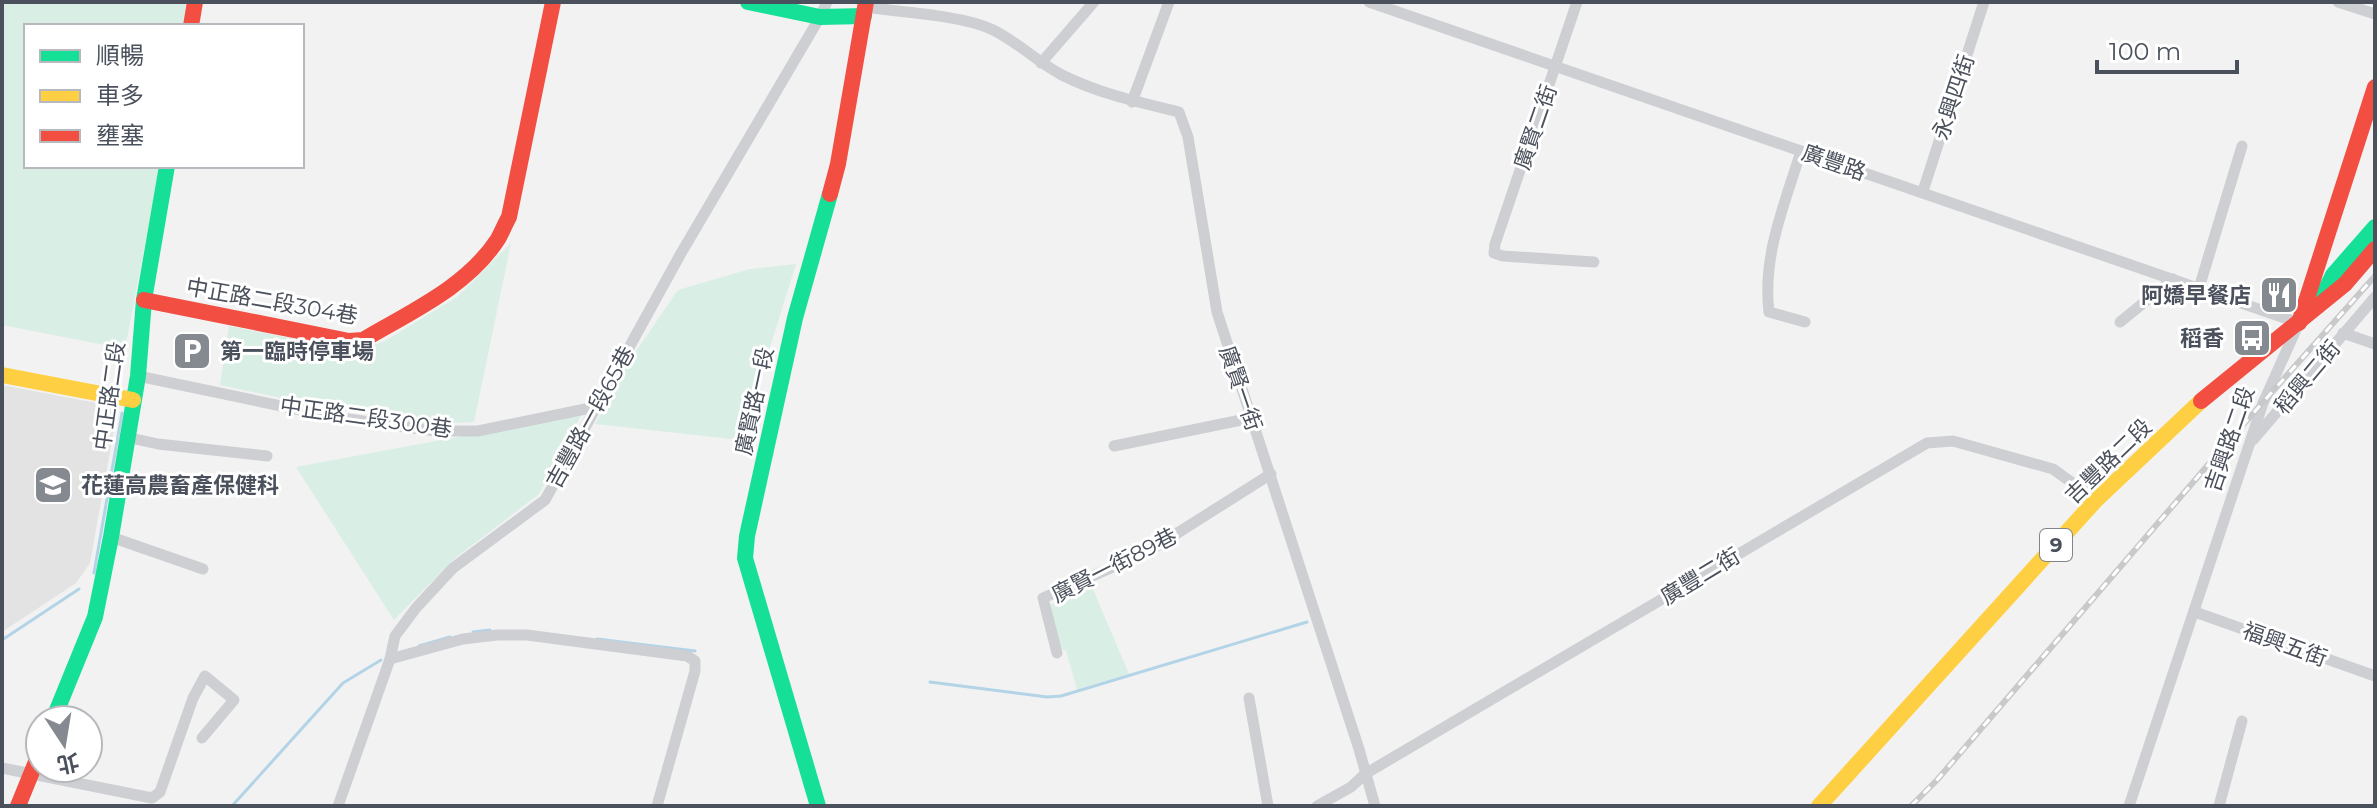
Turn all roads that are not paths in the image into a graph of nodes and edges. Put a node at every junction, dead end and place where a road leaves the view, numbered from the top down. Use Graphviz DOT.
graph roads {
  1 [pos="195,2"];
  2 [pos="553,2"];
  3 [pos="748,2"];
  4 [pos="1094,2"];
  5 [pos="1169,2"];
  6 [pos="1369,2"];
  7 [pos="1577,2"];
  8 [pos="1984,2"];
  9 [pos="2338,2"];
  10 [pos="865,8"];
  11 [pos="824,10"];
  12 [pos="2375,14"];
  13 [pos="191,24"];
  14 [pos="1041,63"];
  15 [pos="1555,66"];
  16 [pos="2375,87"];
  17 [pos="1132,102"];
  18 [pos="2242,146"];
  19 [pos="1801,151"];
  20 [pos="167,168"];
  21 [pos="1923,191"];
  22 [pos="2375,227"];
  23 [pos="2375,249"];
  24 [pos="1594,262"];
  25 [pos="2173,279"];
  26 [pos="2199,288"];
  27 [pos="2375,297"];
  28 [pos="144,300"];
  29 [pos="2316,309"];
  30 [pos="1805,322"];
  31 [pos="2120,322"];
  32 [pos="2299,323"];
  33 [pos="2343,333"];
  34 [pos="2375,344"];
  35 [pos="2,375"];
  36 [pos="138,376"];
  37 [pos="133,400"];
  38 [pos="595,407"];
  39 [pos="1251,418"];
  40 [pos="126,437"];
  41 [pos="1114,446"];
  42 [pos="2248,446"];
  43 [pos="267,456"];
  44 [pos="1271,474"];
  45 [pos="2096,500"];
  46 [pos="111,537"];
  47 [pos="203,569"];
  48 [pos="2195,612"];
  49 [pos="1057,653"];
  50 [pos="390,659"];
  51 [pos="2375,676"];
  52 [pos="1249,698"];
  53 [pos="60,704"];
  54 [pos="2242,721"];
  55 [pos="202,738"];
  56 [pos="2,768"];
  57 [pos="24,772"];
  58 [pos="1365,774"];
  59 [pos="27,784"];
  60 [pos="85,784"];
  61 [pos="18,806"];
  62 [pos="338,806"];
  63 [pos="657,806"];
  64 [pos="818,806"];
  65 [pos="1268,806"];
  66 [pos="1317,806"];
  67 [pos="1375,806"];
  68 [pos="1819,806"];
  69 [pos="2129,806"];
  70 [pos="2219,806"];
  1 -- 13 [label="street"];
  2 -- 28 [label="street, 中正路二段304巷"];
  3 -- 11 [label="street"];
  4 -- 14 [label="street"];
  5 -- 17 [label="street"];
  6 -- 15 [label="street, 廣豐路"];
  7 -- 15 [label="street, 廣賢二街"];
  8 -- 21 [label="street, 永興四街"];
  9 -- 12 [label="street"];
  10 -- 11 [label="street"];
  10 -- 14 [label="street"];
  10 -- 64 [label="street, 廣賢路一段"];
  11 -- 38 [label="street, 吉豐路一段65巷"];
  14 -- 17 [label="street"];
  15 -- 19 [label="street, 廣豐路"];
  15 -- 24 [label="street, 廣賢二街"];
  16 -- 32 [label="street, 吉興路二段"];
  17 -- 39 [label="street, 廣賢一街"];
  18 -- 26 [label="street"];
  19 -- 21 [label="street, 廣豐路"];
  19 -- 30 [label="street"];
  20 -- 28 [label="street, 中正路二段"];
  21 -- 25 [label="street, 廣豐路"];
  22 -- 29 [label="street, 吉豐路二段 / 9"];
  23 -- 29 [label="street, 吉豐路二段 / 9"];
  25 -- 26 [label="street, 廣豐路"];
  25 -- 31 [label="street"];
  26 -- 32 [label="street, 廣豐路"];
  27 -- 33 [label="street"];
  28 -- 36 [label="street, 中正路二段"];
  29 -- 32 [label="street, 吉豐路二段 / 9"];
  32 -- 42 [label="street, 吉興路二段"];
  32 -- 45 [label="street, 吉豐路二段 / 9"];
  33 -- 34 [label="street, 稻興二街"];
  33 -- 42 [label="street, 稻興二街"];
  35 -- 37 [label="street"];
  36 -- 37 [label="street, 中正路二段"];
  36 -- 38 [label="street, 中正路二段300巷"];
  37 -- 40 [label="street, 中正路二段"];
  38 -- 50 [label="street, 吉豐路一段65巷"];
  39 -- 41 [label="street"];
  39 -- 44 [label="street, 廣賢一街"];
  40 -- 43 [label="street"];
  40 -- 46 [label="street, 中正路二段"];
  42 -- 48 [label="street, 吉興路二段"];
  44 -- 49 [label="street, 廣賢一街89巷"];
  44 -- 58 [label="street, 廣賢一街"];
  45 -- 58 [label="street, 廣豐二街"];
  45 -- 68 [label="street, 吉豐路二段 / 9"];
  46 -- 47 [label="street"];
  46 -- 53 [label="street, 中正路二段"];
  48 -- 51 [label="street, 福興五街"];
  48 -- 69 [label="street, 吉興路二段"];
  50 -- 62 [label="street, 吉豐路一段65巷"];
  50 -- 63 [label="street"];
  52 -- 65 [label="street"];
  54 -- 70 [label="street"];
  55 -- 60 [label="street"];
  56 -- 57 [label="street"];
  58 -- 66 [label="street, 廣豐二街"];
  58 -- 67 [label="street, 廣賢一街"];
  59 -- 61 [label="street"];
}
